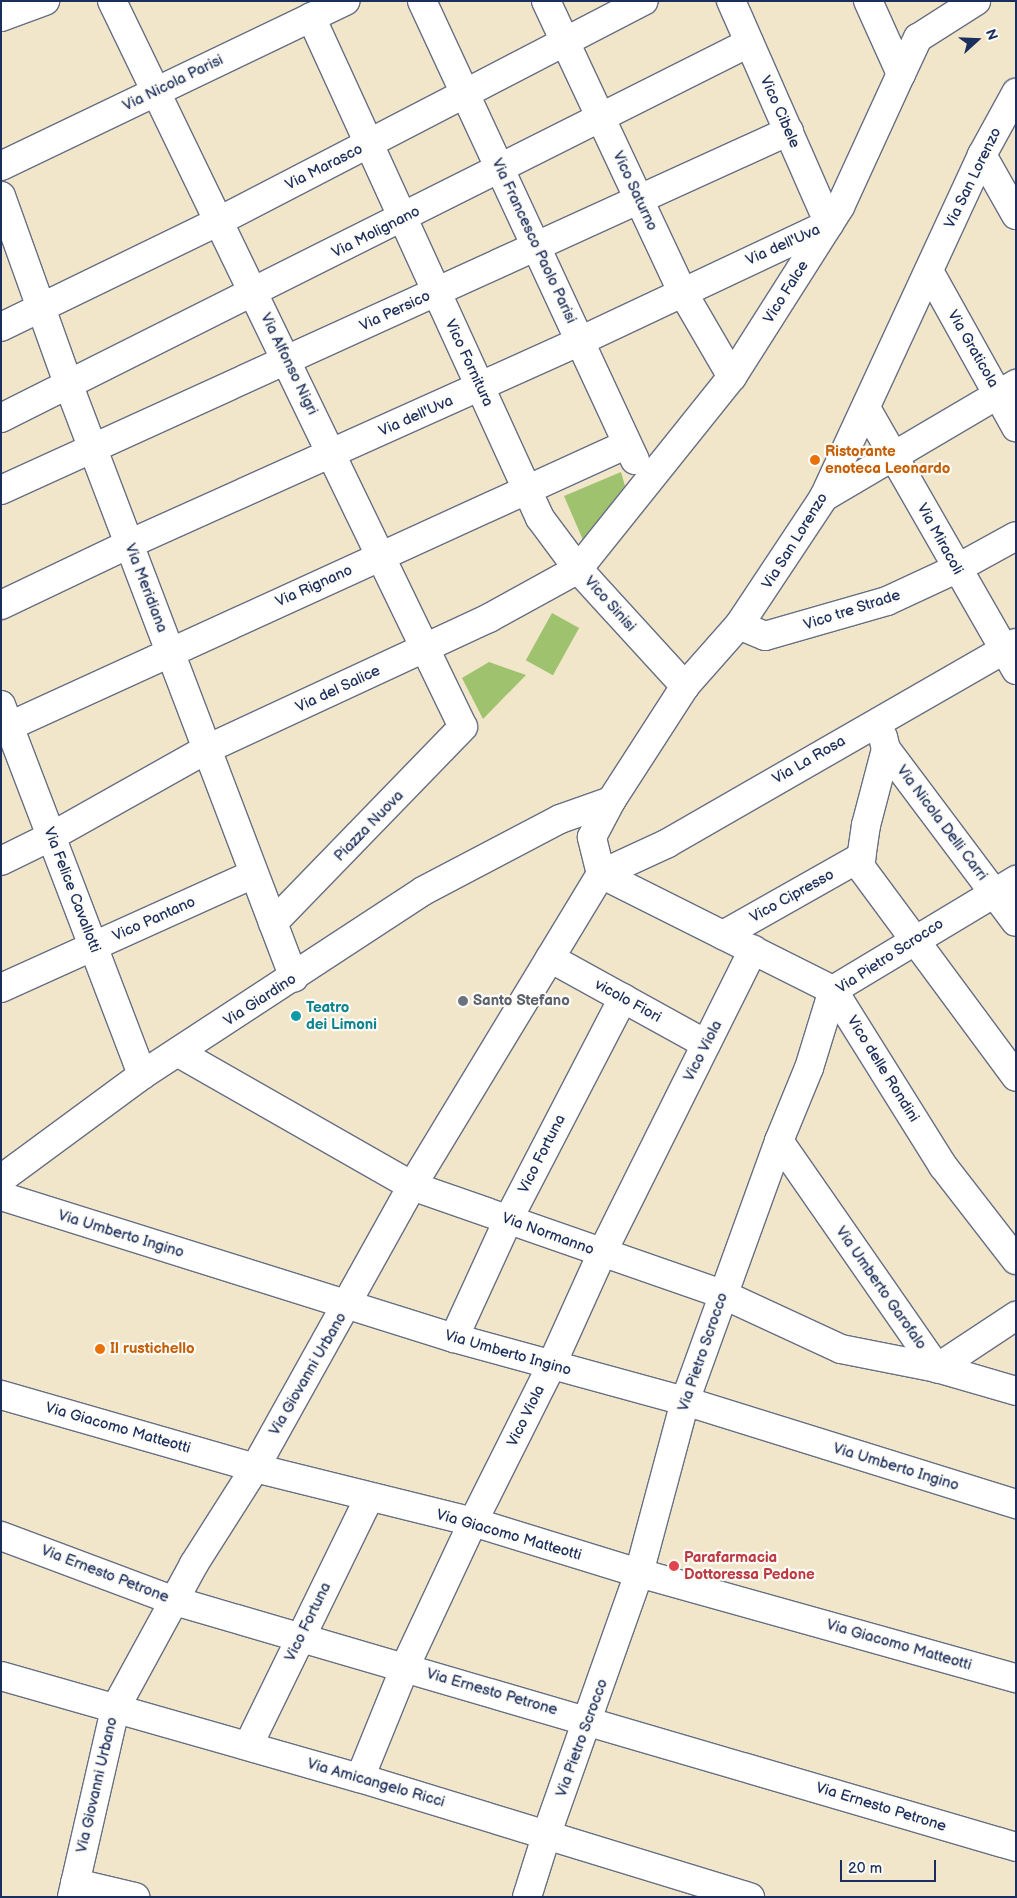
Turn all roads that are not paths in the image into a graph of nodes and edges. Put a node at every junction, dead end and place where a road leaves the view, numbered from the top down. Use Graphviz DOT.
graph roads {
  1 [pos="45,1"];
  2 [pos="112,1"];
  3 [pos="346,1"];
  4 [pos="422,1"];
  5 [pos="546,1"];
  6 [pos="644,1"];
  7 [pos="731,1"];
  8 [pos="868,1"];
  9 [pos="976,1"];
  10 [pos="1,17"];
  11 [pos="311,17"];
  12 [pos="566,41"];
  13 [pos="749,42"];
  14 [pos="900,74"];
  15 [pos="158,91"];
  16 [pos="465,94"];
  17 [pos="1016,94"];
  18 [pos="602,118"];
  19 [pos="789,131"];
  20 [pos="369,143"];
  21 [pos="982,155"];
  22 [pos="1,166"];
  23 [pos="500,169"];
  24 [pos="1,196"];
  25 [pos="638,200"];
  26 [pos="1016,215"];
  27 [pos="403,218"];
  28 [pos="221,220"];
  29 [pos="829,224"];
  30 [pos="536,247"];
  31 [pos="929,271"];
  32 [pos="682,291"];
  33 [pos="437,292"];
  34 [pos="255,293"];
  35 [pos="40,308"];
  36 [pos="1,327"];
  37 [pos="580,341"];
  38 [pos="288,360"];
  39 [pos="732,377"];
  40 [pos="69,386"];
  41 [pos="480,387"];
  42 [pos="1007,389"];
  43 [pos="866,408"];
  44 [pos="1,418"];
  45 [pos="1016,428"];
  46 [pos="627,444"];
  47 [pos="93,448"];
  48 [pos="333,454"];
  49 [pos="893,454"];
  50 [pos="645,482"];
  51 [pos="527,489"];
  52 [pos="1,490"];
  53 [pos="824,496"];
  54 [pos="540,518"];
  55 [pos="1016,536"];
  56 [pos="129,544"];
  57 [pos="382,556"];
  58 [pos="578,568"];
  59 [pos="956,569"];
  60 [pos="1,605"];
  61 [pos="739,625"];
  62 [pos="425,648"];
  63 [pos="170,650"];
  64 [pos="1012,654"];
  65 [pos="685,686"];
  66 [pos="4,720"];
  67 [pos="878,720"];
  68 [pos="464,727"];
  69 [pos="207,749"];
  70 [pos="886,749"];
  71 [pos="611,801"];
  72 [pos="52,836"];
  73 [pos="862,857"];
  74 [pos="1,861"];
  75 [pos="252,874"];
  76 [pos="601,874"];
  77 [pos="1005,886"];
  78 [pos="1016,922"];
  79 [pos="273,923"];
  80 [pos="723,935"];
  81 [pos="913,940"];
  82 [pos="94,946"];
  83 [pos="754,950"];
  84 [pos="550,958"];
  85 [pos="294,978"];
  86 [pos="1,988"];
  87 [pos="833,990"];
  88 [pos="623,998"];
  89 [pos="706,1044"];
  90 [pos="179,1053"];
  91 [pos="142,1075"];
  92 [pos="1016,1077"];
  93 [pos="779,1141"];
  94 [pos="1,1179"];
  95 [pos="412,1186"];
  96 [pos="1,1196"];
  97 [pos="508,1220"];
  98 [pos="602,1253"];
  99 [pos="1016,1260"];
  100 [pos="722,1294"];
  101 [pos="348,1305"];
  102 [pos="1016,1316"];
  103 [pos="454,1338"];
  104 [pos="551,1366"];
  105 [pos="937,1368"];
  106 [pos="1016,1392"];
  107 [pos="1,1395"];
  108 [pos="685,1401"];
  109 [pos="254,1468"];
  110 [pos="369,1498"];
  111 [pos="1016,1504"];
  112 [pos="473,1522"];
  113 [pos="1,1536"];
  114 [pos="639,1572"];
  115 [pos="175,1601"];
  116 [pos="300,1638"];
  117 [pos="405,1667"];
  118 [pos="1,1676"];
  119 [pos="1016,1678"];
  120 [pos="115,1710"];
  121 [pos="589,1720"];
  122 [pos="248,1746"];
  123 [pos="360,1778"];
  124 [pos="547,1833"];
  125 [pos="1016,1847"];
  126 [pos="73,1890"];
  127 [pos="135,1897"];
  128 [pos="528,1897"];
  129 [pos="750,1897"];
  1 -- 10 [label="street"];
  2 -- 15 [label="street, Via Alfonso Nigri"];
  3 -- 11 [label="street, Via Nicola Parisi"];
  4 -- 16 [label="street, Via Francesco Paolo Parisi"];
  5 -- 12 [label="street, Vico Saturno"];
  6 -- 12 [label="street, Via Marasco"];
  7 -- 13 [label="street, Vico Cibele"];
  8 -- 14 [label="street"];
  9 -- 14 [label="street, Vico Falce"];
  11 -- 15 [label="street, Via Nicola Parisi"];
  11 -- 20 [label="street, Vico Fornitura"];
  12 -- 16 [label="street, Via Marasco"];
  12 -- 18 [label="street, Vico Saturno"];
  13 -- 18 [label="street, Via Molignano"];
  13 -- 19 [label="street, Vico Cibele"];
  14 -- 29 [label="street, Vico Falce"];
  15 -- 22 [label="street, Via Nicola Parisi"];
  15 -- 28 [label="street, Via Alfonso Nigri"];
  16 -- 20 [label="street, Via Marasco"];
  16 -- 23 [label="street, Via Francesco Paolo Parisi"];
  17 -- 21 [label="street, Via San Lorenzo"];
  18 -- 23 [label="street, Via Molignano"];
  18 -- 25 [label="street, Vico Saturno"];
  19 -- 25 [label="street, Via Persico"];
  19 -- 29 [label="street, Vico Cibele"];
  20 -- 27 [label="street, Vico Fornitura"];
  20 -- 28 [label="street, Via Marasco"];
  21 -- 26 [label="street"];
  21 -- 31 [label="street, Via San Lorenzo"];
  23 -- 27 [label="street, Via Molignano"];
  23 -- 30 [label="street, Via Francesco Paolo Parisi"];
  24 -- 35 [label="street, Via Meridiana"];
  25 -- 30 [label="street, Via Persico"];
  25 -- 32 [label="street, Vico Saturno"];
  27 -- 33 [label="street, Vico Fornitura"];
  27 -- 34 [label="street, Via Molignano"];
  28 -- 34 [label="street, Via Alfonso Nigri"];
  28 -- 35 [label="street, Via Marasco"];
  29 -- 32 [label="street, Via dell'Uva"];
  29 -- 39 [label="street, Vico Falce"];
  30 -- 33 [label="street, Via Persico"];
  30 -- 37 [label="street, Via Francesco Paolo Parisi"];
  31 -- 42 [label="street, Via Graticola"];
  31 -- 43 [label="street, Via San Lorenzo"];
  32 -- 37 [label="street, Via dell'Uva"];
  32 -- 39 [label="street, Vico Saturno"];
  33 -- 38 [label="street, Via Persico"];
  33 -- 41 [label="street, Vico Fornitura"];
  34 -- 38 [label="street, Via Alfonso Nigri"];
  34 -- 40 [label="street, Via Molignano"];
  35 -- 36 [label="street, Via Marasco"];
  35 -- 40 [label="street, Via Meridiana"];
  37 -- 41 [label="street, Via dell'Uva"];
  37 -- 46 [label="street, Via Francesco Paolo Parisi"];
  38 -- 47 [label="street, Via Persico"];
  38 -- 48 [label="street, Via Alfonso Nigri"];
  39 -- 50 [label="street, Vico Falce"];
  40 -- 44 [label="street, Via Molignano"];
  40 -- 47 [label="street, Via Meridiana"];
  41 -- 48 [label="street, Via dell'Uva"];
  41 -- 51 [label="street, Vico Fornitura"];
  42 -- 45 [label="street, Via Graticola"];
  42 -- 49 [label="street"];
  43 -- 49 [label="street, Via Miracoli"];
  43 -- 53 [label="street, Via San Lorenzo"];
  46 -- 50 [label="street, Via Francesco Paolo Parisi"];
  46 -- 51 [label="street, Via Rignano"];
  47 -- 52 [label="street, Via Persico"];
  47 -- 56 [label="street, Via Meridiana"];
  48 -- 56 [label="street, Via dell'Uva"];
  48 -- 57 [label="street, Via Alfonso Nigri"];
  49 -- 53 [label="street"];
  49 -- 59 [label="street, Via Miracoli"];
  50 -- 58 [label="street, Via del Salice"];
  51 -- 54 [label="street, Vico Fornitura"];
  51 -- 57 [label="street, Via Rignano"];
  53 -- 61 [label="street, Via San Lorenzo"];
  54 -- 58 [label="street, Vico Sinisi"];
  55 -- 59 [label="street, Vico tre Strade"];
  56 -- 60 [label="street, Via dell'Uva"];
  56 -- 63 [label="street, Via Meridiana"];
  57 -- 62 [label="street, Via Alfonso Nigri"];
  57 -- 63 [label="street, Via Rignano"];
  58 -- 62 [label="street, Via del Salice"];
  58 -- 65 [label="street, Vico Sinisi"];
  59 -- 61 [label="street, Vico tre Strade"];
  59 -- 64 [label="street, Via Miracoli"];
  61 -- 65 [label="street, Via San Lorenzo"];
  62 -- 68 [label="street, Via Alfonso Nigri"];
  62 -- 69 [label="street, Via del Salice"];
  63 -- 66 [label="street, Via Rignano"];
  63 -- 69 [label="street, Via Meridiana"];
  64 -- 67 [label="street, Via La Rosa"];
  65 -- 71 [label="street, Via San Lorenzo"];
  66 -- 72 [label="street, Via Felice Cavallotti"];
  67 -- 70 [label="street, Via Nicola Delli Carri"];
  67 -- 76 [label="street, Via La Rosa"];
  68 -- 79 [label="street, Piazza Nuova"];
  69 -- 72 [label="street, Via del Salice"];
  69 -- 75 [label="street, Via Meridiana"];
  70 -- 73 [label="street"];
  70 -- 77 [label="street, Via Nicola Delli Carri"];
  71 -- 76 [label="street, Via San Lorenzo"];
  71 -- 85 [label="street, Via Giardino"];
  72 -- 74 [label="street, Via del Salice"];
  72 -- 82 [label="street, Via Felice Cavallotti"];
  73 -- 80 [label="street, Vico Cipresso"];
  73 -- 81 [label="street"];
  75 -- 79 [label="street, Via Meridiana"];
  75 -- 82 [label="street, Vico Pantano"];
  76 -- 80 [label="street"];
  76 -- 84 [label="street, Via Giovanni Urbano"];
  77 -- 78 [label="street, Via Nicola Delli Carri"];
  77 -- 81 [label="street, Via Pietro Scrocco"];
  79 -- 85 [label="street, Via Meridiana"];
  80 -- 83 [label="street"];
  81 -- 87 [label="street, Via Pietro Scrocco"];
  81 -- 92 [label="street"];
  82 -- 86 [label="street, Vico Pantano"];
  82 -- 91 [label="street, Via Felice Cavallotti"];
  83 -- 87 [label="street"];
  83 -- 89 [label="street, Vico Viola"];
  84 -- 88 [label="street, vicolo Fiori"];
  84 -- 95 [label="street, Via Giovanni Urbano"];
  85 -- 90 [label="street, Via Giardino"];
  87 -- 93 [label="street, Via Pietro Scrocco"];
  87 -- 99 [label="street, Vico delle Rondini"];
  88 -- 89 [label="street, vicolo Fiori"];
  88 -- 97 [label="street, Vico Fortuna"];
  89 -- 98 [label="street, Vico Viola"];
  90 -- 91 [label="street, Via Giardino"];
  90 -- 95 [label="street, Via Normanno"];
  91 -- 94 [label="street, Via Giardino"];
  93 -- 100 [label="street, Via Pietro Scrocco"];
  93 -- 105 [label="street, Via Umberto Garofalo"];
  95 -- 97 [label="street, Via Normanno"];
  95 -- 101 [label="street, Via Giovanni Urbano"];
  96 -- 101 [label="street, Via Umberto Ingino"];
  97 -- 98 [label="street, Via Normanno"];
  97 -- 103 [label="street, Vico Fortuna"];
  98 -- 100 [label="street, Via Normanno"];
  98 -- 104 [label="street, Vico Viola"];
  100 -- 105 [label="street, Via Normanno"];
  100 -- 108 [label="street, Via Pietro Scrocco"];
  101 -- 103 [label="street, Via Umberto Ingino"];
  101 -- 109 [label="street, Via Giovanni Urbano"];
  102 -- 105 [label="street"];
  103 -- 104 [label="street, Via Umberto Ingino"];
  104 -- 108 [label="street, Via Umberto Ingino"];
  104 -- 112 [label="street, Vico Viola"];
  105 -- 106 [label="street"];
  107 -- 109 [label="street, Via Giacomo Matteotti"];
  108 -- 111 [label="street, Via Umberto Ingino"];
  108 -- 114 [label="street, Via Pietro Scrocco"];
  109 -- 110 [label="street, Via Giacomo Matteotti"];
  109 -- 115 [label="street, Via Giovanni Urbano"];
  110 -- 112 [label="street, Via Giacomo Matteotti"];
  110 -- 116 [label="street, Vico Fortuna"];
  112 -- 114 [label="street, Via Giacomo Matteotti"];
  112 -- 117 [label="street, Vico Viola"];
  113 -- 115 [label="street, Via Ernesto Petrone"];
  114 -- 119 [label="street, Via Giacomo Matteotti"];
  114 -- 121 [label="street, Via Pietro Scrocco"];
  115 -- 116 [label="street, Via Ernesto Petrone"];
  115 -- 120 [label="street, Via Giovanni Urbano"];
  116 -- 117 [label="street, Via Ernesto Petrone"];
  116 -- 122 [label="street, Vico Fortuna"];
  117 -- 121 [label="street, Via Ernesto Petrone"];
  117 -- 123 [label="street, Vico Viola"];
  118 -- 120 [label="street, Via Amicangelo Ricci"];
  120 -- 122 [label="street, Via Amicangelo Ricci"];
  120 -- 126 [label="street, Via Giovanni Urbano"];
  121 -- 124 [label="street, Via Pietro Scrocco"];
  121 -- 125 [label="street, Via Ernesto Petrone"];
  122 -- 123 [label="street, Via Amicangelo Ricci"];
  123 -- 124 [label="street, Via Amicangelo Ricci"];
  124 -- 128 [label="street, Via Pietro Scrocco"];
  124 -- 129 [label="street, Via Amicangelo Ricci"];
  126 -- 127 [label="street"];
}
